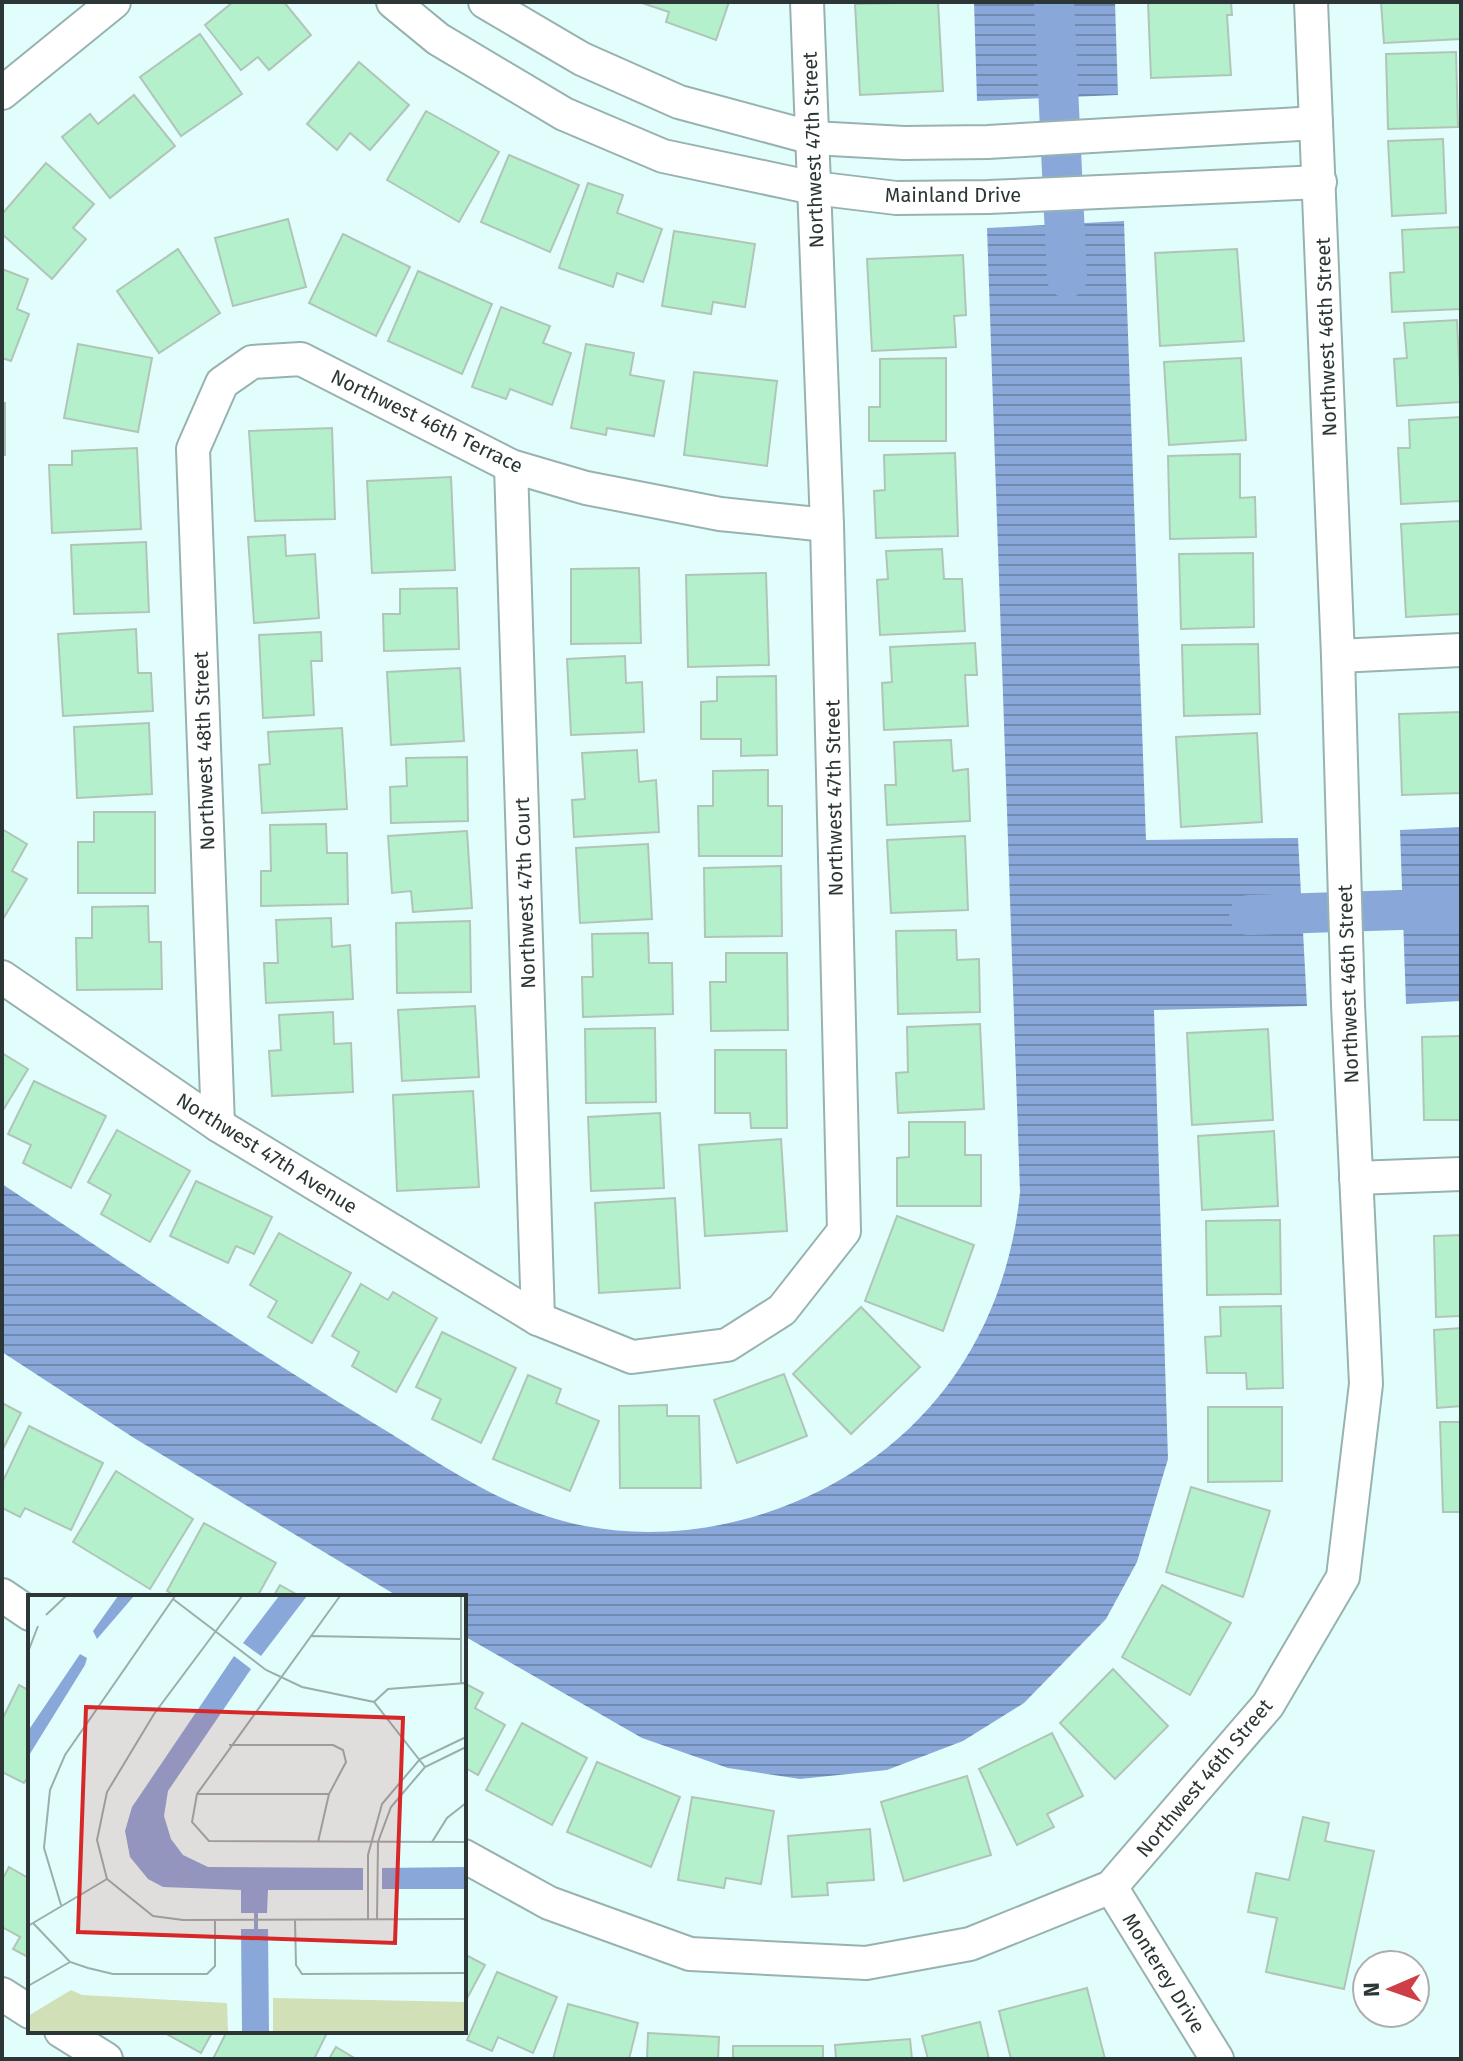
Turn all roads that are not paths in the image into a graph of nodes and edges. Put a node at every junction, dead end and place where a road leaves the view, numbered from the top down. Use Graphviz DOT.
graph roads {
  1 [pos="114,2"];
  2 [pos="393,2"];
  3 [pos="485,2"];
  4 [pos="807,2"];
  5 [pos="1311,2"];
  6 [pos="2,93"];
  7 [pos="1316,123"];
  8 [pos="813,138"];
  9 [pos="1320,182"];
  10 [pos="814,188"];
  11 [pos="222,383"];
  12 [pos="511,466"];
  13 [pos="827,525"];
  14 [pos="1461,650"];
  15 [pos="1338,656"];
  16 [pos="2,977"];
  17 [pos="218,1125"];
  18 [pos="1461,1174"];
  19 [pos="1356,1178"];
  20 [pos="538,1319"];
  21 [pos="2,1595"];
  22 [pos="28,1613"];
  23 [pos="466,1857"];
  24 [pos="1111,1887"];
  25 [pos="2,1994"];
  26 [pos="28,2011"];
  27 [pos="64,2033"];
  28 [pos="106,2059"];
  29 [pos="1217,2059"];
  1 -- 6 [label="street"];
  2 -- 10 [label="street, Mainland Drive"];
  3 -- 8 [label="street"];
  4 -- 8 [label="street, Northwest 47th Street"];
  5 -- 7 [label="street, Northwest 46th Street"];
  7 -- 8 [label="street"];
  7 -- 9 [label="street, Northwest 46th Street"];
  8 -- 10 [label="street, Northwest 47th Street"];
  9 -- 10 [label="street, Mainland Drive"];
  9 -- 15 [label="street, Northwest 46th Street"];
  10 -- 13 [label="street, Northwest 47th Street"];
  11 -- 12 [label="street, Northwest 46th Terrace"];
  11 -- 17 [label="street, Northwest 48th Street"];
  12 -- 13 [label="street, Northwest 46th Terrace"];
  12 -- 20 [label="street, Northwest 47th Court"];
  13 -- 20 [label="street, Northwest 47th Street"];
  14 -- 15 [label="street"];
  15 -- 19 [label="street, Northwest 46th Street"];
  16 -- 17 [label="street, Northwest 47th Avenue"];
  17 -- 20 [label="street, Northwest 47th Avenue"];
  18 -- 19 [label="street"];
  19 -- 24 [label="street, Northwest 46th Street"];
  21 -- 22 [label="street"];
  23 -- 24 [label="street"];
  24 -- 29 [label="street, Monterey Drive"];
  25 -- 26 [label="street"];
  27 -- 28 [label="street"];
}
